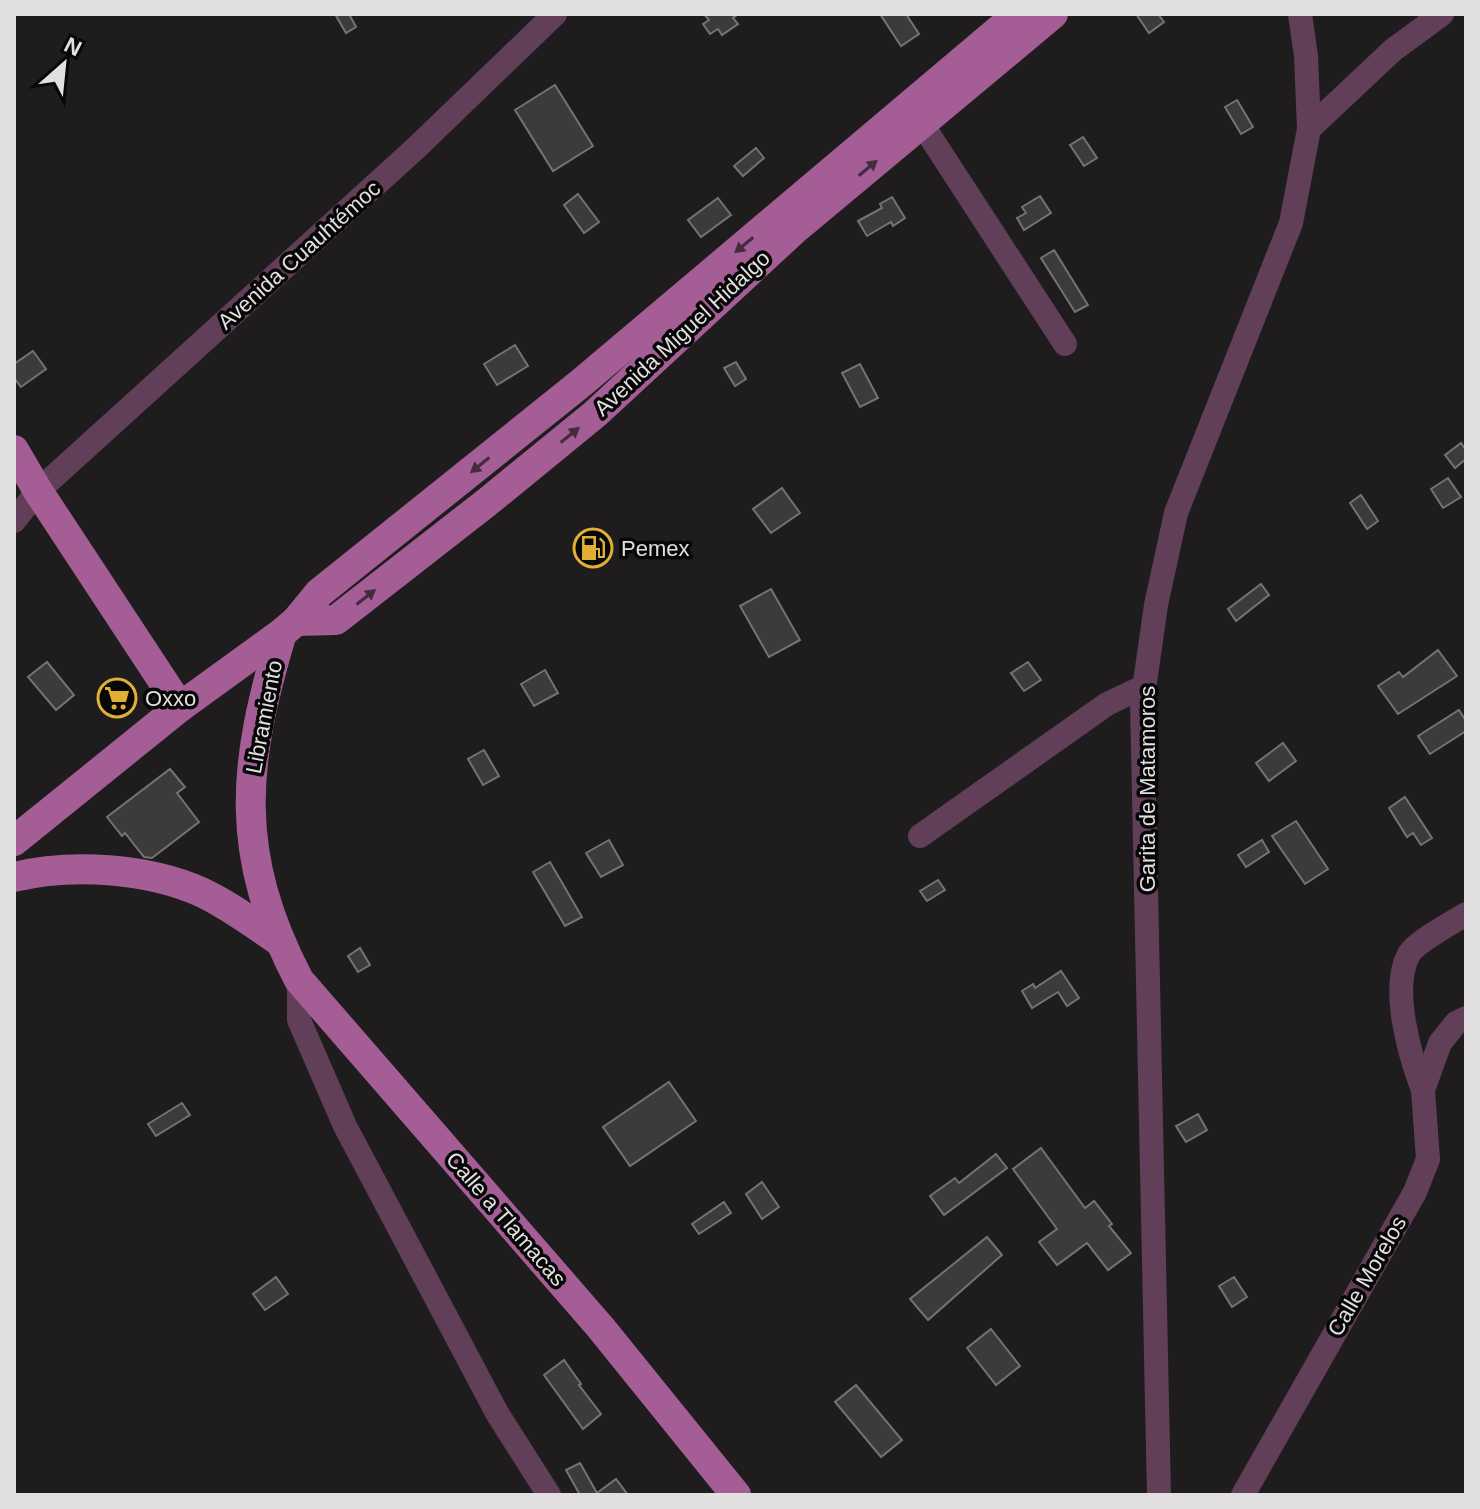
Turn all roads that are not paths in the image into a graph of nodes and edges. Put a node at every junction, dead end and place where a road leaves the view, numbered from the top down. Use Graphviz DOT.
graph roads {
  1 [pos="555,14"];
  2 [pos="1018,14"];
  3 [pos="1053,14"];
  4 [pos="1300,14"];
  5 [pos="1442,14"];
  6 [pos="951,85"];
  7 [pos="922,124"];
  8 [pos="1309,129"];
  9 [pos="787,222"];
  10 [pos="1065,344"];
  11 [pos="14,450"];
  12 [pos="38,491"];
  13 [pos="14,521"];
  14 [pos="289,627"];
  15 [pos="228,670"];
  16 [pos="1145,686"];
  17 [pos="180,707"];
  18 [pos="261,713"];
  19 [pos="920,836"];
  20 [pos="14,841"];
  21 [pos="14,877"];
  22 [pos="1466,914"];
  23 [pos="279,941"];
  24 [pos="299,980"];
  25 [pos="1466,1018"];
  26 [pos="1426,1082"];
  27 [pos="549,1495"];
  28 [pos="736,1495"];
  29 [pos="1159,1495"];
  30 [pos="1243,1495"];
  1 -- 12 [label="street, Avenida Cuauhtémoc"];
  2 -- 6 [label="main road, Avenida Miguel Hidalgo"];
  3 -- 6 [label="main road, Avenida Miguel Hidalgo"];
  4 -- 8 [label="street, Garita de Matamoros"];
  5 -- 8 [label="street"];
  6 -- 7 [label="main road, Avenida Miguel Hidalgo"];
  6 -- 9 [label="main road, Avenida Miguel Hidalgo"];
  9 -- 7 [label="main road, Avenida Miguel Hidalgo, one-way"];
  7 -- 10 [label="street"];
  8 -- 16 [label="street, Garita de Matamoros"];
  9 -- 14 [label="main road, Avenida Miguel Hidalgo"];
  11 -- 12 [label="main road"];
  12 -- 13 [label="street, Avenida Cuauhtémoc"];
  12 -- 17 [label="main road"];
  14 -- 15 [label="main road"];
  14 -- 18 [label="main road, Libramiento"];
  15 -- 17 [label="main road"];
  15 -- 18 [label="main road"];
  16 -- 19 [label="street"];
  16 -- 29 [label="street, Garita de Matamoros"];
  17 -- 20 [label="main road"];
  18 -- 23 [label="main road, Libramiento"];
  21 -- 23 [label="main road"];
  22 -- 26 [label="street"];
  23 -- 24 [label="main road, Calle a Tlamacas"];
  24 -- 27 [label="street"];
  24 -- 28 [label="main road, Calle a Tlamacas"];
  25 -- 26 [label="street, Calle Morelos"];
  26 -- 30 [label="street, Calle Morelos"];
}
